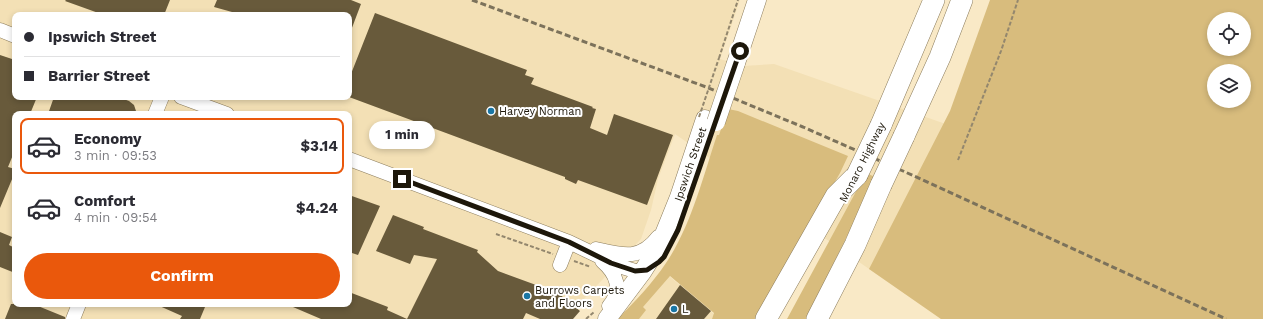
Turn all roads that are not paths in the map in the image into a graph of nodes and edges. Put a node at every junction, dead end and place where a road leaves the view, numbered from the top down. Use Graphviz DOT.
graph roads {
  1 [pos="745,0"];
  2 [pos="757,0"];
  3 [pos="934,0"];
  4 [pos="962,0"];
  5 [pos="0,30"];
  6 [pos="12,35"];
  7 [pos="727,61"];
  8 [pos="161,100"];
  9 [pos="189,100"];
  10 [pos="156,111"];
  11 [pos="219,111"];
  12 [pos="704,120"];
  13 [pos="352,160"];
  14 [pos="857,175"];
  15 [pos="673,213"];
  16 [pos="569,242"];
  17 [pos="598,257"];
  18 [pos="664,257"];
  19 [pos="560,265"];
  20 [pos="643,271"];
  21 [pos="79,307"];
  22 [pos="606,318"];
  23 [pos="73,319"];
  24 [pos="766,319"];
  25 [pos="778,319"];
  26 [pos="817,319"];
  1 -- 7 [label="main road, Ipswich Street"];
  2 -- 7 [label="main road, Ipswich Street"];
  3 -- 14 [label="highway, Monaro Highway, bridge"];
  4 -- 26 [label="highway, bridge"];
  5 -- 6 [label="street"];
  7 -- 12 [label="main road, Ipswich Street"];
  8 -- 10 [label="street"];
  9 -- 11 [label="street"];
  12 -- 15 [label="main road, Ipswich Street"];
  12 -- 18 [label="main road, Ipswich Street"];
  13 -- 16 [label="street"];
  14 -- 24 [label="highway"];
  14 -- 25 [label="highway, Monaro Highway"];
  15 -- 16 [label="street"];
  15 -- 20 [label="main road, Ipswich Street"];
  16 -- 17 [label="street"];
  16 -- 19 [label="street"];
  17 -- 20 [label="street"];
  17 -- 22 [label="street"];
  18 -- 20 [label="main road"];
  18 -- 22 [label="main road, Ipswich Street"];
  20 -- 22 [label="main road, Ipswich Street"];
  21 -- 23 [label="street"];
}
